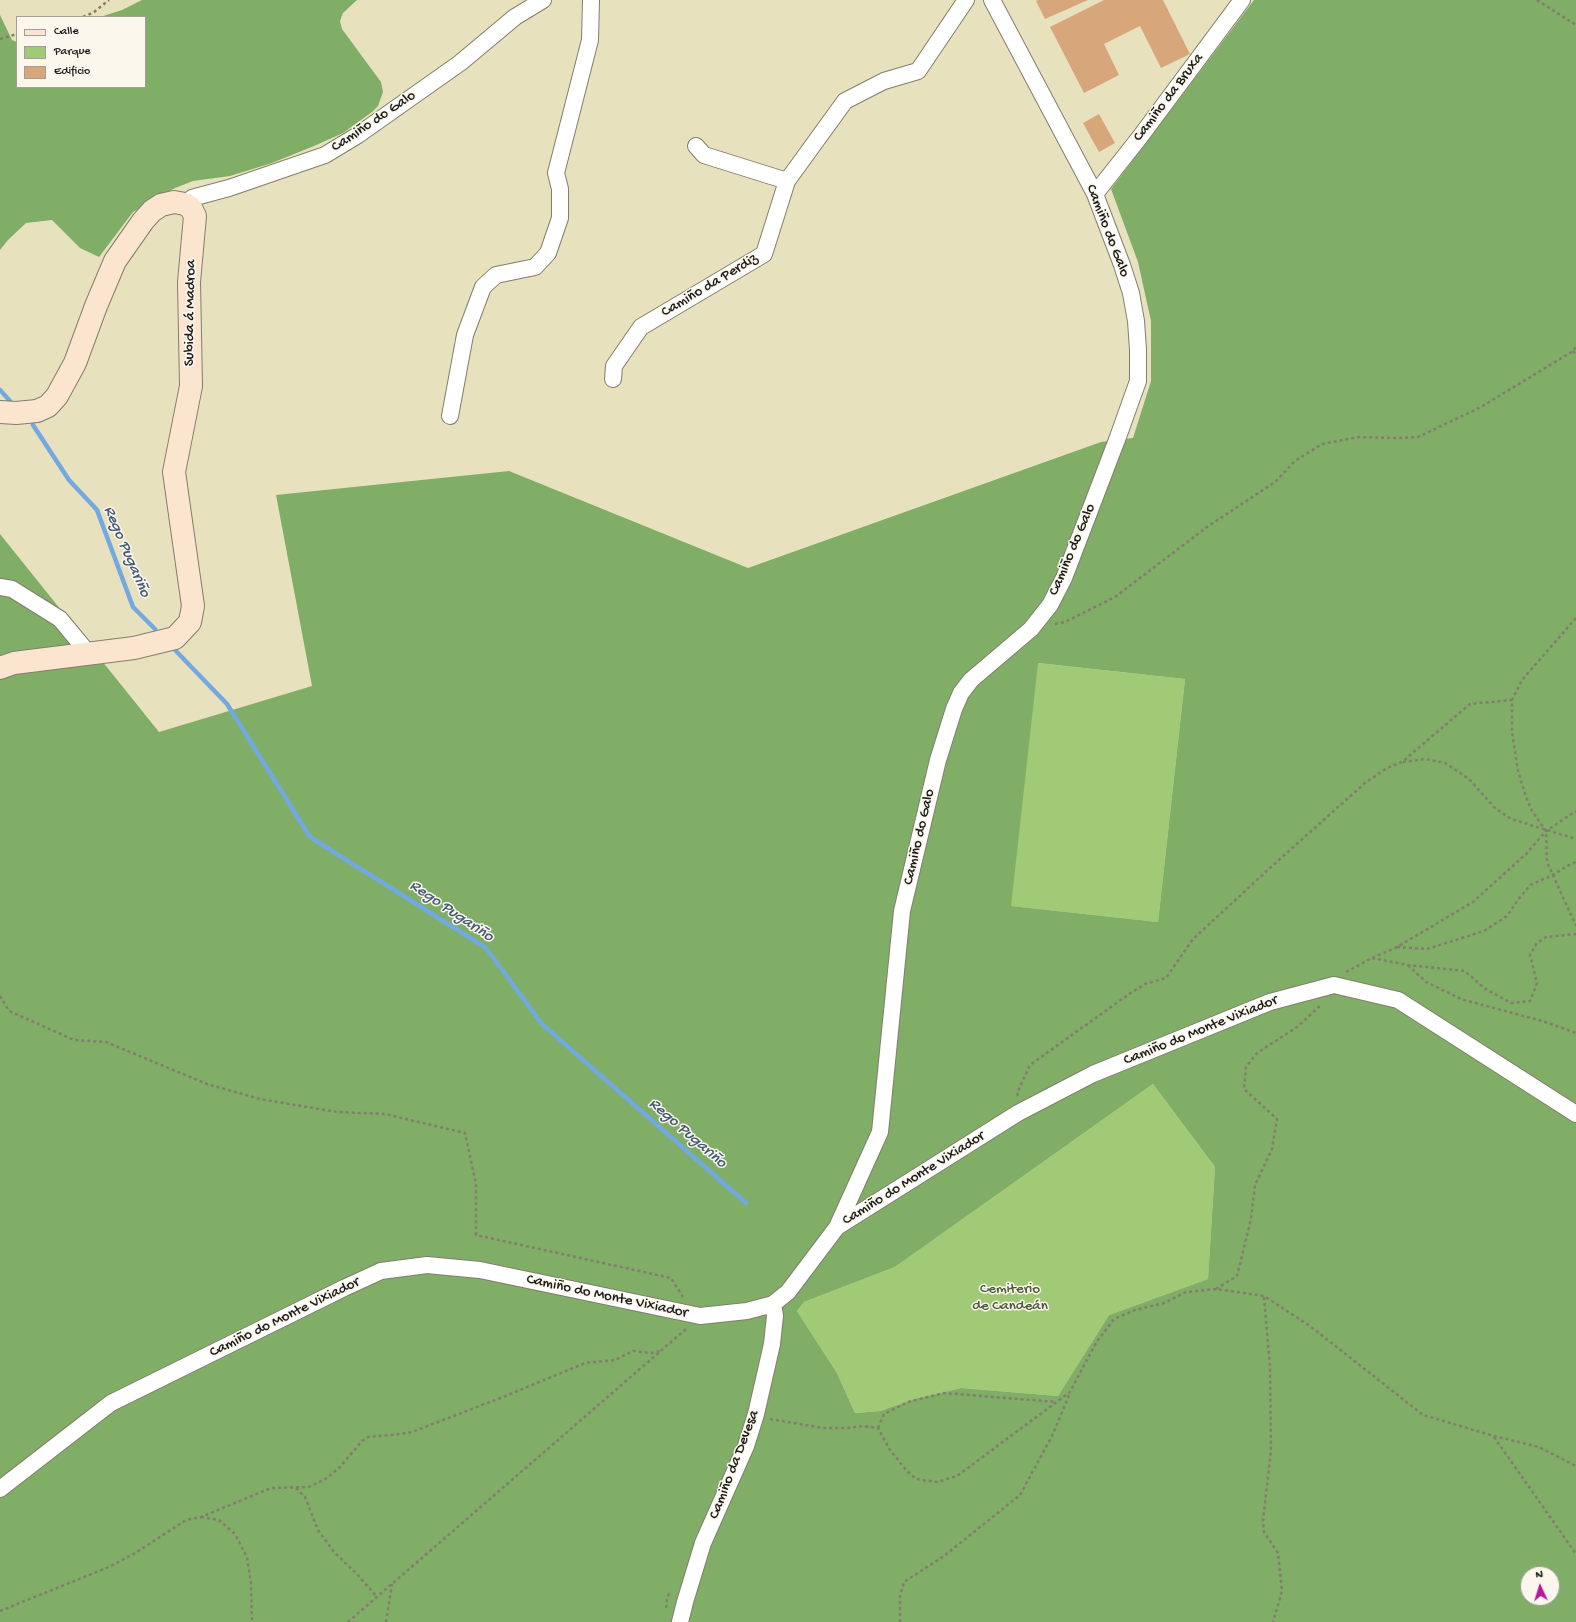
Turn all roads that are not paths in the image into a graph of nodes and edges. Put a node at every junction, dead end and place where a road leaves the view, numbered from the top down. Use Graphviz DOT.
graph roads {
  1 [pos="543,0"];
  2 [pos="591,0"];
  3 [pos="966,0"];
  4 [pos="992,0"];
  5 [pos="1242,0"];
  6 [pos="696,146"];
  7 [pos="787,180"];
  8 [pos="1095,194"];
  9 [pos="185,204"];
  10 [pos="613,379"];
  11 [pos="0,412"];
  12 [pos="450,416"];
  13 [pos="0,587"];
  14 [pos="89,654"];
  15 [pos="0,668"];
  16 [pos="1576,1114"];
  17 [pos="837,1228"];
  18 [pos="773,1304"];
  19 [pos="0,1489"];
  20 [pos="680,1622"];
  1 -- 9 [label="street, Camiño do Galo"];
  2 -- 12 [label="street"];
  3 -- 7 [label="street, Camiño da Perdiz"];
  4 -- 8 [label="street, Camiño do Galo"];
  5 -- 8 [label="street, Camiño da Bruxa"];
  6 -- 7 [label="street"];
  7 -- 10 [label="street, Camiño da Perdiz"];
  8 -- 17 [label="street, Camiño do Galo"];
  9 -- 11 [label="street"];
  9 -- 14 [label="street, Subida á Madroa"];
  13 -- 14 [label="street"];
  14 -- 15 [label="street, Subida á Madroa"];
  16 -- 17 [label="street, Camiño do Monte Vixiador"];
  17 -- 18 [label="street, Camiño do Monte Vixiador"];
  18 -- 19 [label="street, Camiño do Monte Vixiador"];
  18 -- 20 [label="street, Camiño da Devesa"];
}
